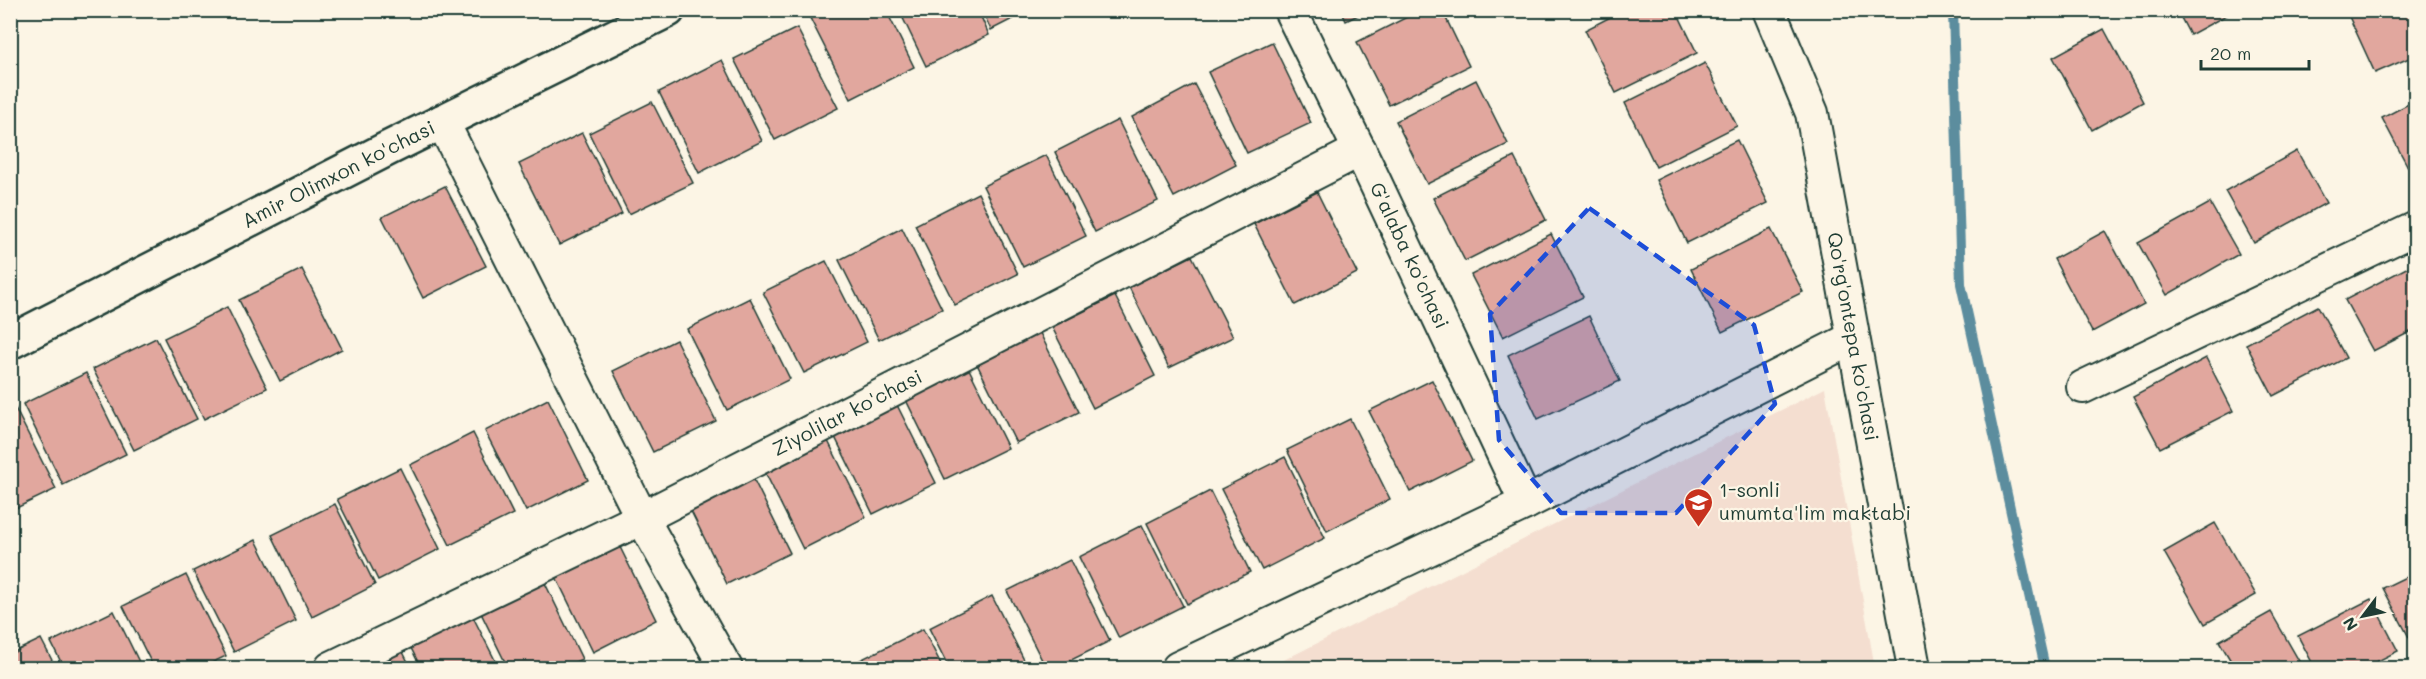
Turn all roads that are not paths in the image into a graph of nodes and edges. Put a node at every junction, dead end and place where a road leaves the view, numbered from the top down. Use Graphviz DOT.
graph roads {
  1 [pos="668,10"];
  2 [pos="1290,10"];
  3 [pos="1769,10"];
  4 [pos="442,122"];
  5 [pos="1360,150"];
  6 [pos="2415,228"];
  7 [pos="1853,339"];
  8 [pos="10,342"];
  9 [pos="2084,387"];
  10 [pos="1526,503"];
  11 [pos="642,518"];
  12 [pos="331,669"];
  13 [pos="726,669"];
  14 [pos="1178,669"];
  15 [pos="1914,669"];
  1 -- 4 [label="street, Amir Olimxon ko'chasi"];
  2 -- 5 [label="street, G'alaba ko'chasi"];
  3 -- 7 [label="street, Qo'rg'ontepa ko'chasi"];
  4 -- 8 [label="street, Amir Olimxon ko'chasi"];
  4 -- 11 [label="street"];
  5 -- 10 [label="street, G'alaba ko'chasi"];
  5 -- 11 [label="street, Ziyolilar ko'chasi"];
  6 -- 9 [label="street"];
  7 -- 10 [label="street"];
  7 -- 15 [label="street, Qo'rg'ontepa ko'chasi"];
  10 -- 14 [label="street"];
  11 -- 12 [label="street, Ziyolilar ko'chasi"];
  11 -- 13 [label="street"];
}
